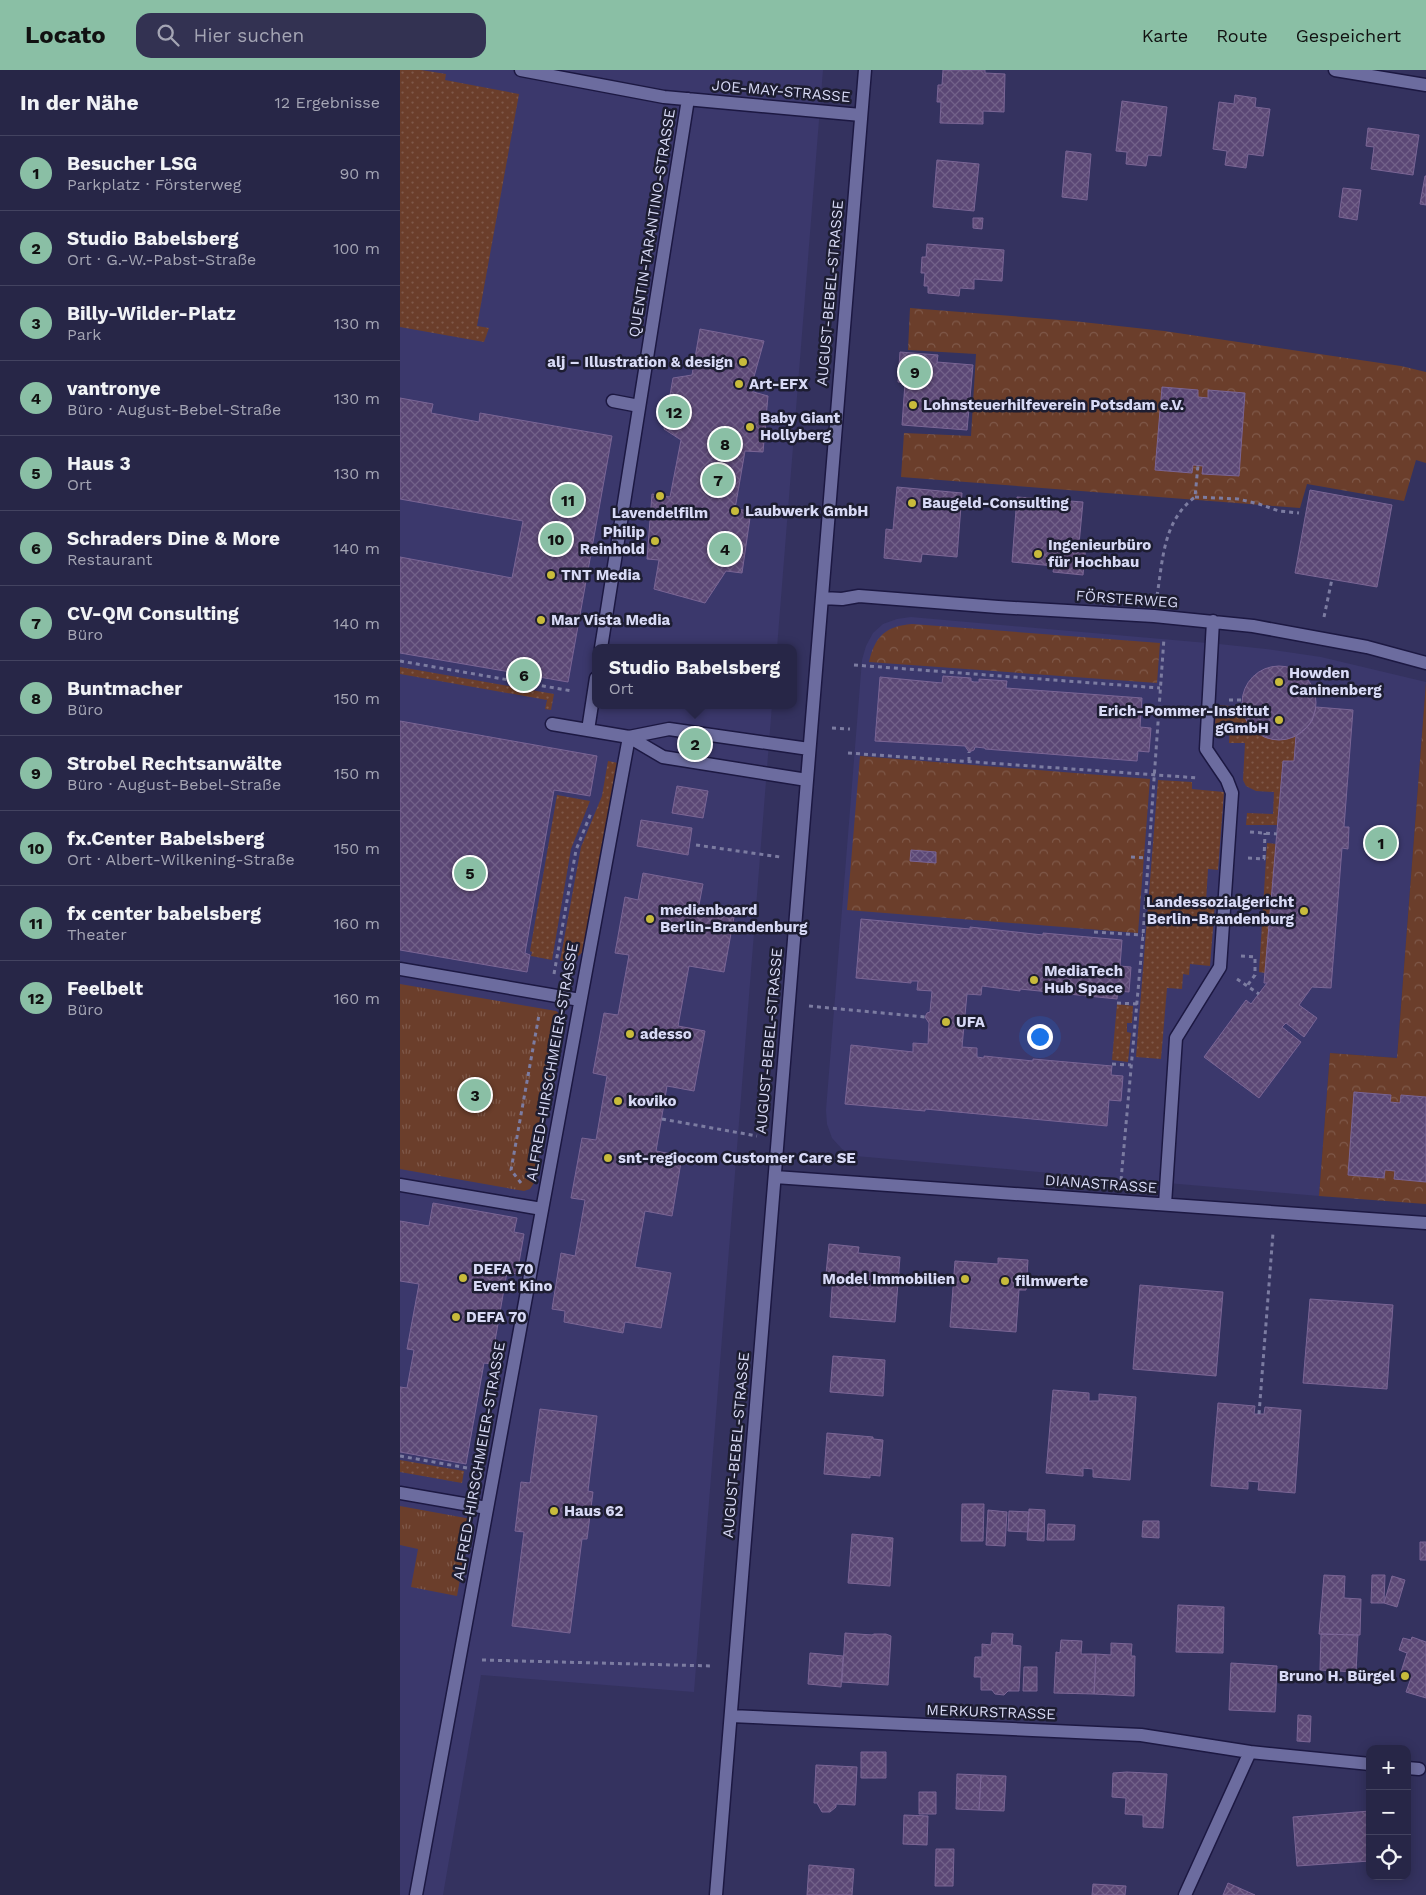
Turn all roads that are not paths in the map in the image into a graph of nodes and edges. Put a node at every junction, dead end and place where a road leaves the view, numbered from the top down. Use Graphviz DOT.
graph roads {
  1 [pos="521,70"];
  2 [pos="866,70"];
  3 [pos="1335,70"];
  4 [pos="1426,85"];
  5 [pos="688,99"];
  6 [pos="861,115"];
  7 [pos="613,401"];
  8 [pos="639,406"];
  9 [pos="822,598"];
  10 [pos="1213,621"];
  11 [pos="602,644"];
  12 [pos="1426,663"];
  13 [pos="592,707"];
  14 [pos="552,724"];
  15 [pos="588,730"];
  16 [pos="629,737"];
  17 [pos="809,749"];
  18 [pos="806,780"];
  19 [pos="400,969"];
  20 [pos="580,1000"];
  21 [pos="774,1177"];
  22 [pos="400,1185"];
  23 [pos="1165,1204"];
  24 [pos="542,1209"];
  25 [pos="1426,1223"];
  26 [pos="400,1493"];
  27 [pos="487,1508"];
  28 [pos="730,1716"];
  29 [pos="1250,1752"];
  30 [pos="1366,1764"];
  31 [pos="416,1895"];
  32 [pos="716,1895"];
  33 [pos="1185,1895"];
  1 -- 5 [label="street, JOE-MAY-STRASSE"];
  2 -- 6 [label="street, AUGUST-BEBEL-STRASSE"];
  3 -- 4 [label="street"];
  5 -- 6 [label="street, JOE-MAY-STRASSE"];
  5 -- 8 [label="street, QUENTIN-TARANTINO-STRASSE"];
  6 -- 9 [label="street, AUGUST-BEBEL-STRASSE"];
  7 -- 8 [label="street"];
  8 -- 11 [label="street, QUENTIN-TARANTINO-STRASSE"];
  9 -- 10 [label="street, FÖRSTERWEG"];
  9 -- 17 [label="street, AUGUST-BEBEL-STRASSE"];
  10 -- 12 [label="street, FÖRSTERWEG"];
  10 -- 23 [label="street"];
  13 -- 15 [label="street"];
  14 -- 15 [label="street"];
  15 -- 16 [label="street"];
  16 -- 17 [label="street"];
  16 -- 18 [label="street"];
  16 -- 20 [label="street, ALFRED-HIRSCHMEIER-STRASSE"];
  17 -- 18 [label="street, AUGUST-BEBEL-STRASSE"];
  18 -- 21 [label="street, AUGUST-BEBEL-STRASSE"];
  19 -- 20 [label="street"];
  20 -- 24 [label="street, ALFRED-HIRSCHMEIER-STRASSE"];
  21 -- 23 [label="street, DIANASTRASSE"];
  21 -- 28 [label="street, AUGUST-BEBEL-STRASSE"];
  22 -- 24 [label="street"];
  23 -- 25 [label="street, DIANASTRASSE"];
  24 -- 27 [label="street, ALFRED-HIRSCHMEIER-STRASSE"];
  26 -- 27 [label="street"];
  27 -- 31 [label="street, ALFRED-HIRSCHMEIER-STRASSE"];
  28 -- 29 [label="street, MERKURSTRASSE"];
  28 -- 32 [label="street, AUGUST-BEBEL-STRASSE"];
  29 -- 30 [label="street, MERKURSTRASSE"];
  29 -- 33 [label="street"];
}
